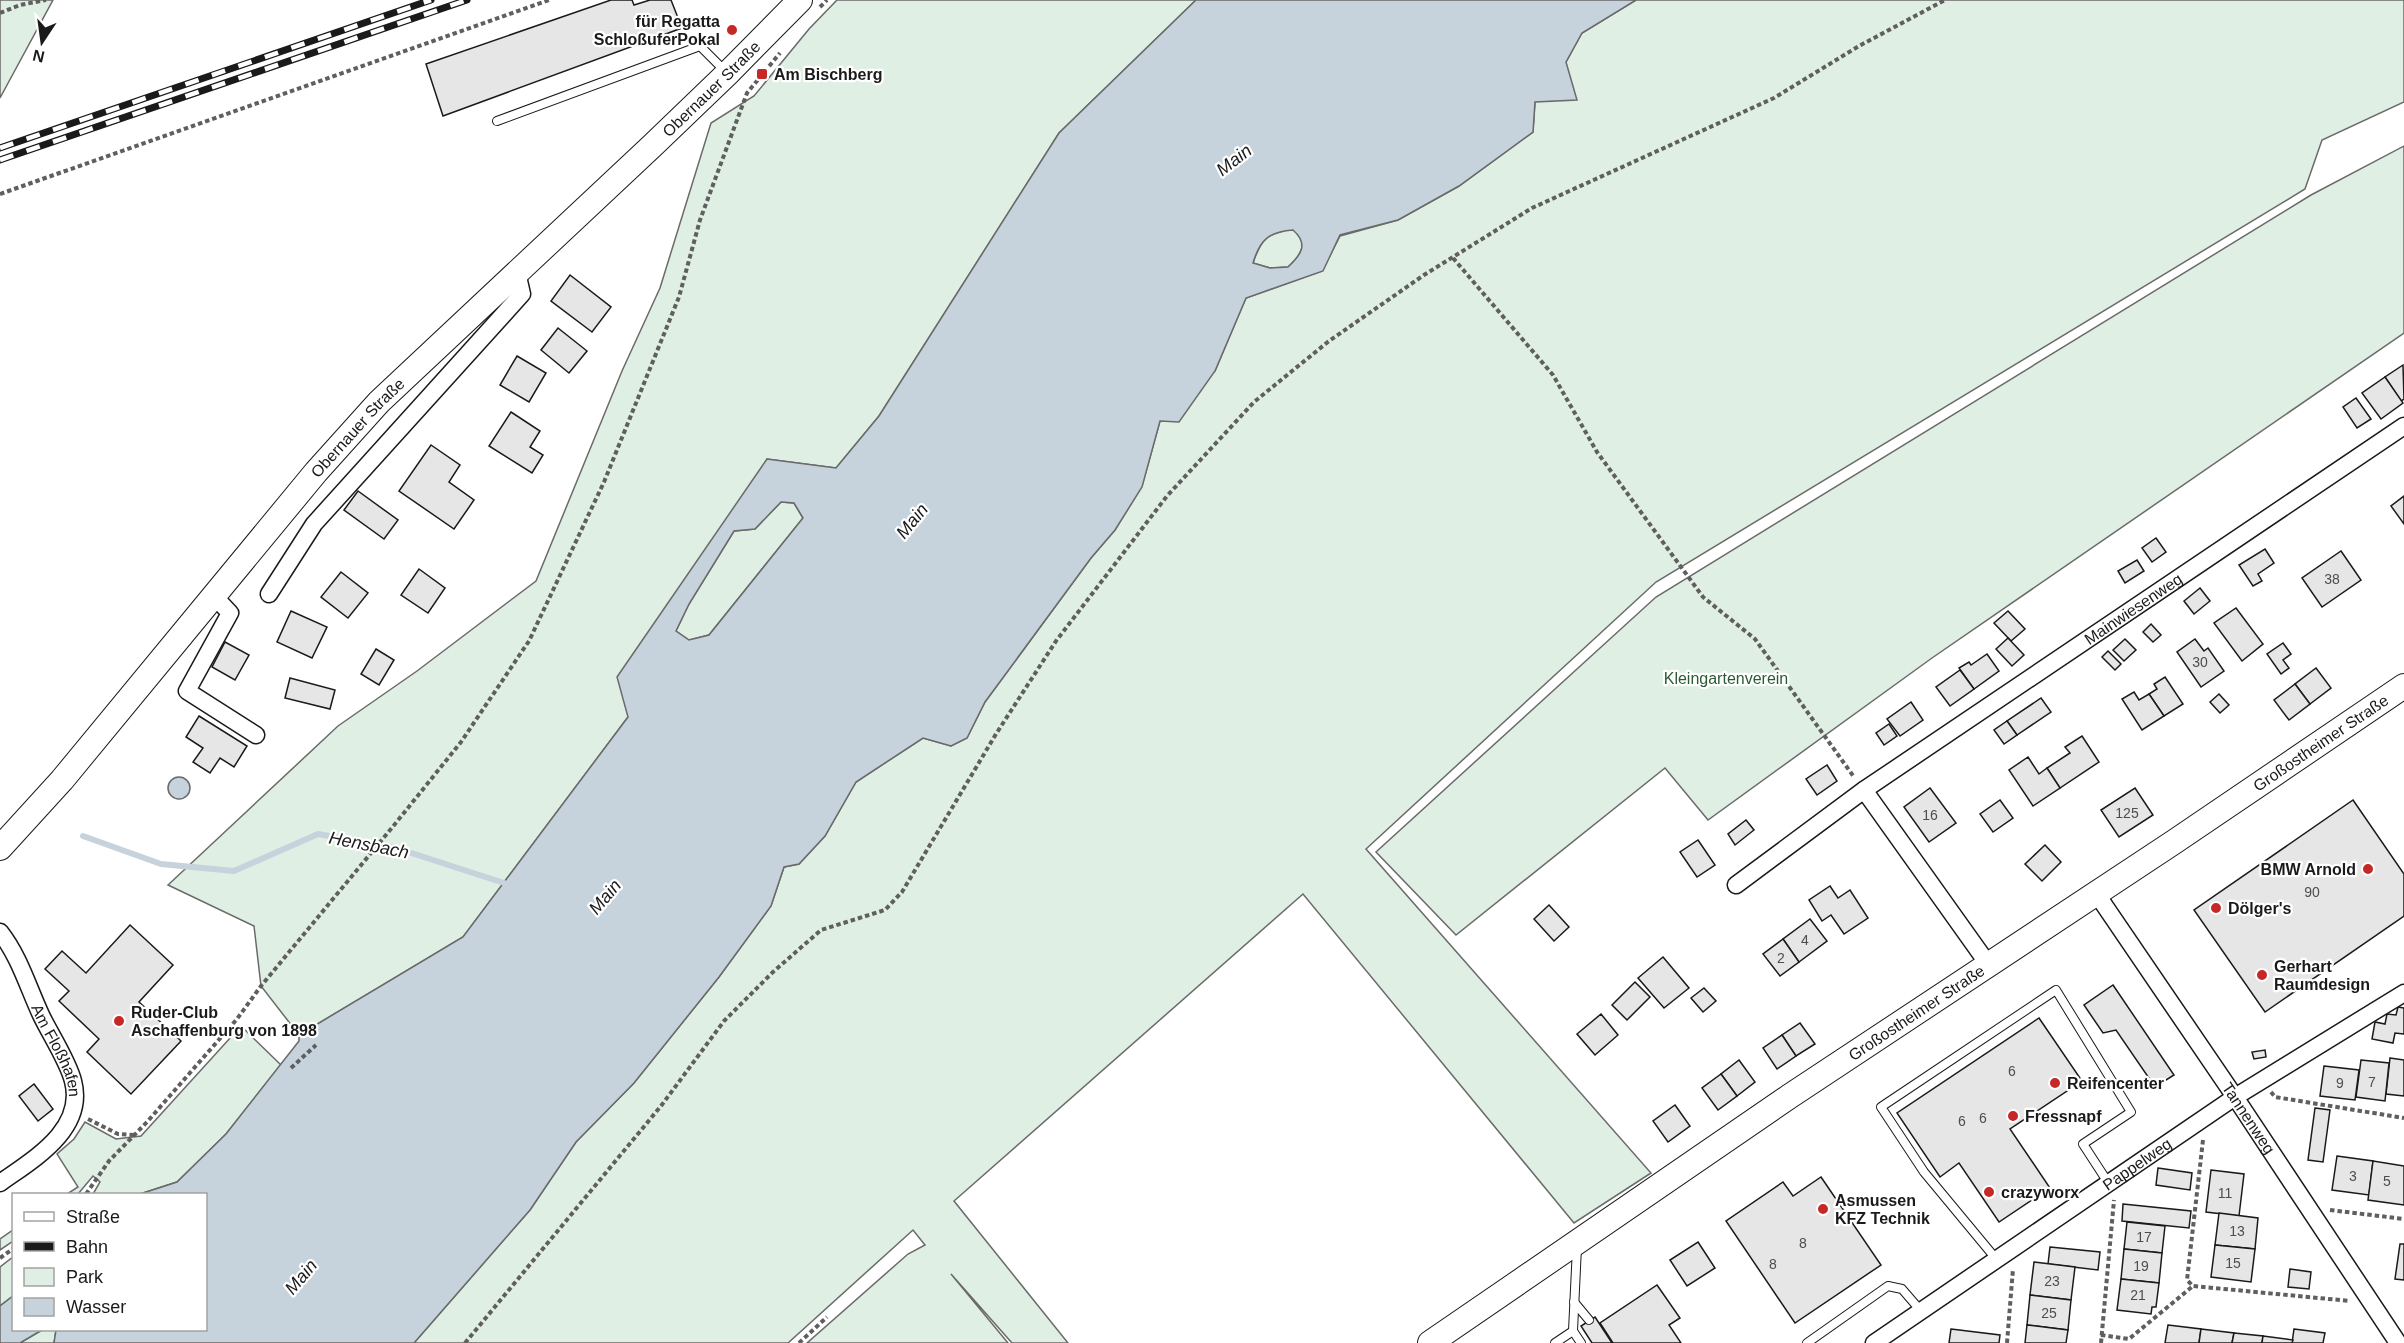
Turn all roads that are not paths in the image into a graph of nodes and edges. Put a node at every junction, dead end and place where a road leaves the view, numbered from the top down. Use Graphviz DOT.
graph roads {
  1 [pos="800,0"];
  2 [pos="728,73"];
  3 [pos="497,121"];
  4 [pos="517,272"];
  5 [pos="2404,426"];
  6 [pos="269,594"];
  7 [pos="214,596"];
  8 [pos="2404,686"];
  9 [pos="256,735"];
  10 [pos="1864,790"];
  11 [pos="0,848"];
  12 [pos="1736,885"];
  13 [pos="2096,893"];
  14 [pos="0,932"];
  15 [pos="1988,964"];
  16 [pos="2404,993"];
  17 [pos="2235,1096"];
  18 [pos="2112,1182"];
  19 [pos="0,1183"];
  20 [pos="1577,1244"];
  21 [pos="1996,1260"];
  22 [pos="1574,1302"];
  23 [pos="1922,1311"];
  24 [pos="1589,1320"];
  25 [pos="1574,1331"];
  26 [pos="1433,1342"];
  27 [pos="1555,1343"];
  28 [pos="1581,1343"];
  29 [pos="1807,1343"];
  30 [pos="1874,1343"];
  31 [pos="2398,1343"];
  1 -- 2 [label="main road, Obernauer Straße"];
  2 -- 3 [label="lane"];
  2 -- 4 [label="main road, Obernauer Straße"];
  4 -- 6 [label="street, Obernauer Straße"];
  4 -- 7 [label="main road, Obernauer Straße"];
  5 -- 10 [label="street, Mainwiesenweg"];
  7 -- 9 [label="street"];
  7 -- 11 [label="main road, Obernauer Straße"];
  8 -- 13 [label="main road, Großostheimer Straße"];
  10 -- 12 [label="street, Mainwiesenweg"];
  10 -- 15 [label="street"];
  13 -- 15 [label="main road, Großostheimer Straße"];
  13 -- 17 [label="street, Tannenweg"];
  14 -- 19 [label="street, Am Floßhafen"];
  15 -- 20 [label="main road, Großostheimer Straße"];
  16 -- 17 [label="street, Pappelweg"];
  17 -- 18 [label="street, Pappelweg"];
  17 -- 31 [label="street, Tannenweg"];
  18 -- 21 [label="street, Pappelweg"];
  18 -- 21 [label="lane"];
  20 -- 22 [label="lane"];
  20 -- 26 [label="main road, Großostheimer Straße"];
  21 -- 23 [label="street, Pappelweg"];
  22 -- 24 [label="lane"];
  22 -- 25 [label="lane"];
  23 -- 29 [label="lane"];
  23 -- 30 [label="street, Pappelweg"];
  25 -- 27 [label="lane"];
  25 -- 28 [label="lane"];
}
